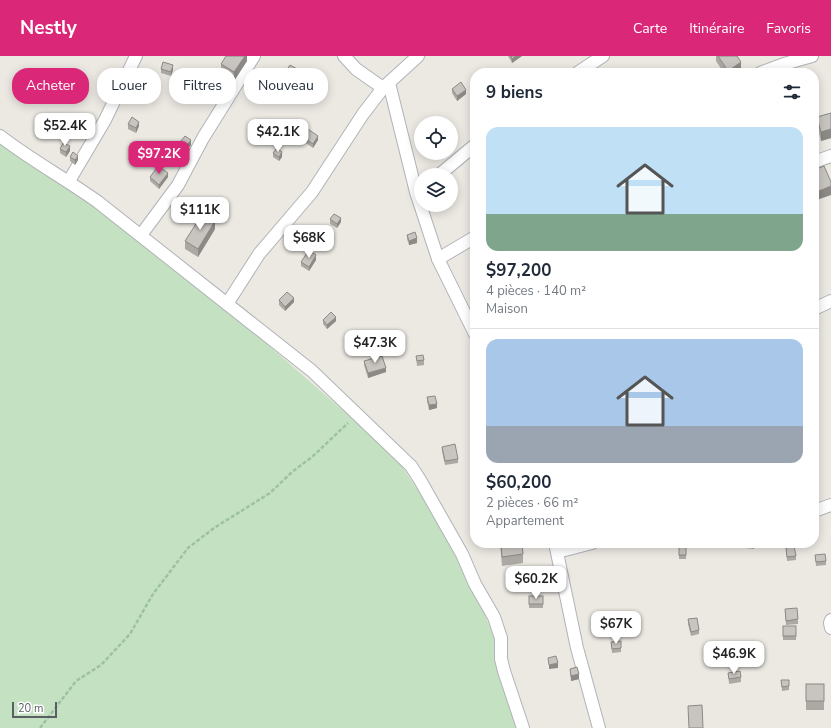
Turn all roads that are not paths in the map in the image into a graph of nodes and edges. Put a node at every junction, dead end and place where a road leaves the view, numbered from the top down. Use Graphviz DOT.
graph roads {
  1 [pos="136,56"];
  2 [pos="254,56"];
  3 [pos="344,56"];
  4 [pos="418,56"];
  5 [pos="603,56"];
  6 [pos="812,56"];
  7 [pos="585,68"];
  8 [pos="773,68"];
  9 [pos="386,85"];
  10 [pos="0,136"];
  11 [pos="470,149"];
  12 [pos="831,156"];
  13 [pos="819,160"];
  14 [pos="447,168"];
  15 [pos="414,177"];
  16 [pos="69,181"];
  17 [pos="424,212"];
  18 [pos="141,235"];
  19 [pos="470,240"];
  20 [pos="438,259"];
  21 [pos="831,301"];
  22 [pos="227,304"];
  23 [pos="819,307"];
  24 [pos="470,324"];
  25 [pos="831,505"];
  26 [pos="819,509"];
  27 [pos="556,548"];
  28 [pos="831,620"];
  29 [pos="831,628"];
  30 [pos="523,728"];
  31 [pos="599,728"];
  1 -- 16 [label="street"];
  2 -- 18 [label="street"];
  3 -- 9 [label="street"];
  4 -- 9 [label="street"];
  5 -- 7 [label="street"];
  6 -- 8 [label="street"];
  9 -- 15 [label="street"];
  9 -- 22 [label="street"];
  10 -- 16 [label="street"];
  11 -- 14 [label="street"];
  12 -- 13 [label="street"];
  16 -- 18 [label="street"];
  17 -- 20 [label="street"];
  18 -- 22 [label="street"];
  19 -- 20 [label="street"];
  20 -- 24 [label="street"];
  21 -- 23 [label="street"];
  22 -- 30 [label="street"];
  25 -- 26 [label="street"];
  27 -- 31 [label="street"];
  28 -- 29 [label="street"];
}
